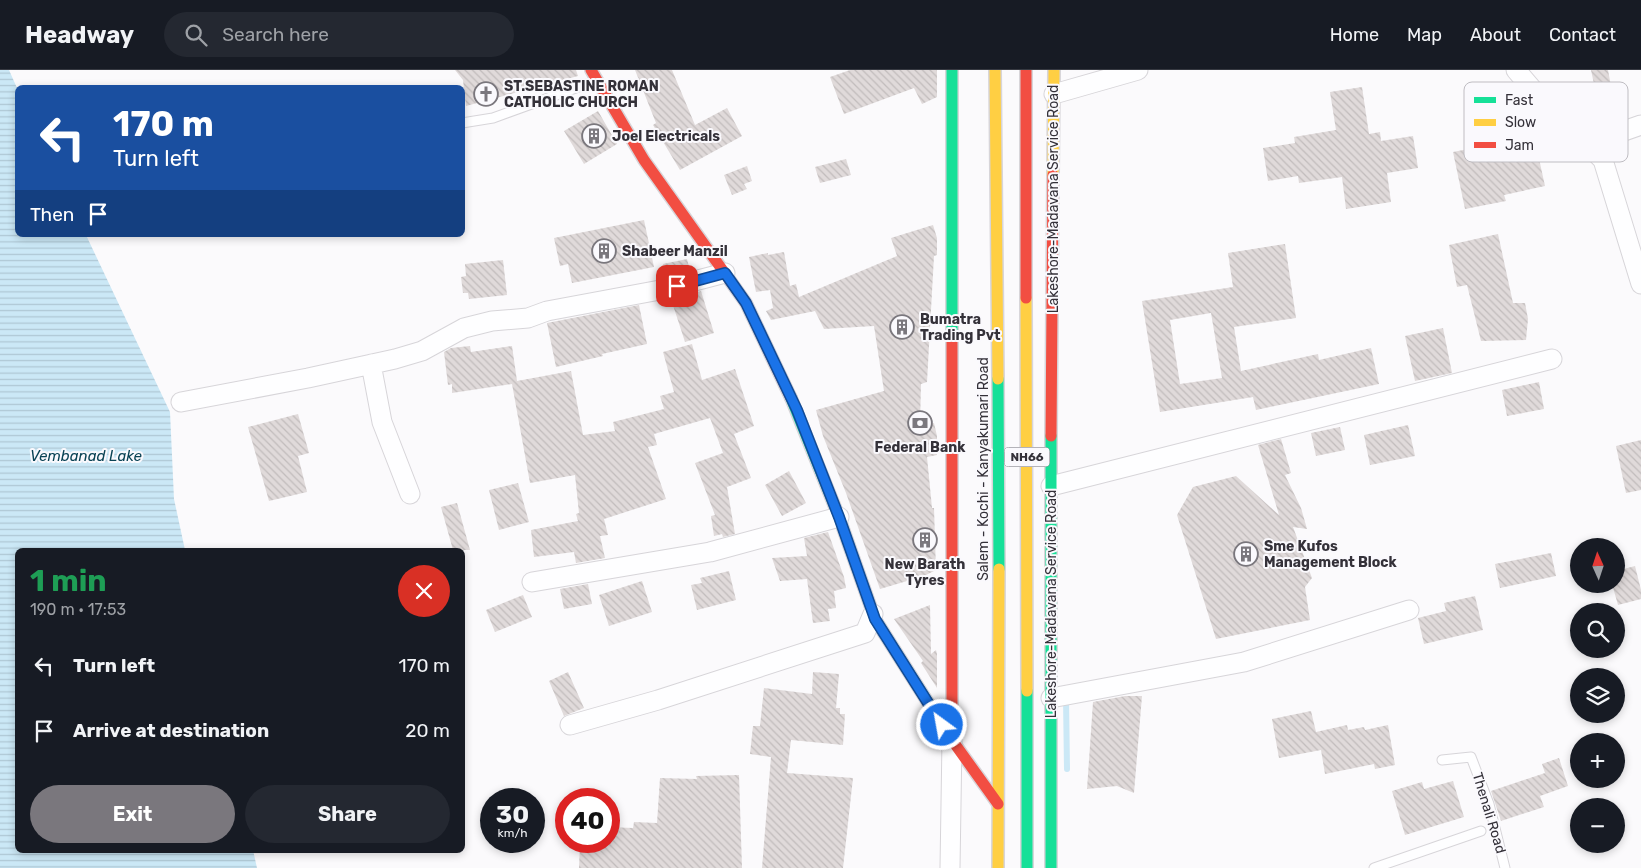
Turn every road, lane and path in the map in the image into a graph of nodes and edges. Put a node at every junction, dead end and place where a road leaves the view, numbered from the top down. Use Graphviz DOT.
graph roads {
  1 [pos="591,70"];
  2 [pos="952,70"];
  3 [pos="995,70"];
  4 [pos="1026,70"];
  5 [pos="1054,70"];
  6 [pos="1138,70"];
  7 [pos="1516,70"];
  8 [pos="597,80"];
  9 [pos="1526,82"];
  10 [pos="1054,94"];
  11 [pos="465,123"];
  12 [pos="1641,125"];
  13 [pos="1628,130"];
  14 [pos="1604,162"];
  15 [pos="725,273"];
  16 [pos="1641,284"];
  17 [pos="1552,359"];
  18 [pos="371,364"];
  19 [pos="181,402"];
  20 [pos="1051,486"];
  21 [pos="410,494"];
  22 [pos="839,517"];
  23 [pos="532,582"];
  24 [pos="1409,610"];
  25 [pos="873,614"];
  26 [pos="1051,698"];
  27 [pos="570,725"];
  28 [pos="952,740"];
  29 [pos="1442,760"];
  30 [pos="998,804"];
  31 [pos="1481,831"];
  32 [pos="1027,843"];
  33 [pos="950,868"];
  34 [pos="998,868"];
  35 [pos="1027,868"];
  36 [pos="1049,868"];
  37 [pos="1374,868"];
  38 [pos="1505,868"];
  1 -- 8 [label="main road"];
  2 -- 28 [label="main road"];
  3 -- 30 [label="main road, Salem - Kochi - Kanyakumari Road / NH66"];
  4 -- 32 [label="main road, NH66"];
  5 -- 10 [label="main road, Lakeshore-Madavana Service Road"];
  6 -- 10 [label="street"];
  7 -- 9 [label="street"];
  8 -- 11 [label="lane"];
  8 -- 15 [label="main road"];
  10 -- 20 [label="main road, Lakeshore-Madavana Service Road"];
  12 -- 13 [label="street"];
  14 -- 16 [label="street"];
  15 -- 18 [label="street"];
  15 -- 22 [label="main road"];
  17 -- 20 [label="street"];
  18 -- 19 [label="street"];
  18 -- 21 [label="street"];
  20 -- 26 [label="main road, Lakeshore-Madavana Service Road"];
  22 -- 23 [label="street"];
  22 -- 25 [label="main road"];
  24 -- 26 [label="street"];
  25 -- 27 [label="street"];
  25 -- 28 [label="main road"];
  26 -- 36 [label="main road, Lakeshore-Madavana Service Road"];
  28 -- 30 [label="main road"];
  28 -- 33 [label="street"];
  29 -- 38 [label="lane, Thenali Road"];
  30 -- 32 [label="main road"];
  30 -- 34 [label="main road, Salem - Kochi - Kanyakumari Road / NH66"];
  31 -- 37 [label="lane"];
  32 -- 35 [label="main road, NH66"];
  32 -- 36 [label="main road"];
}
